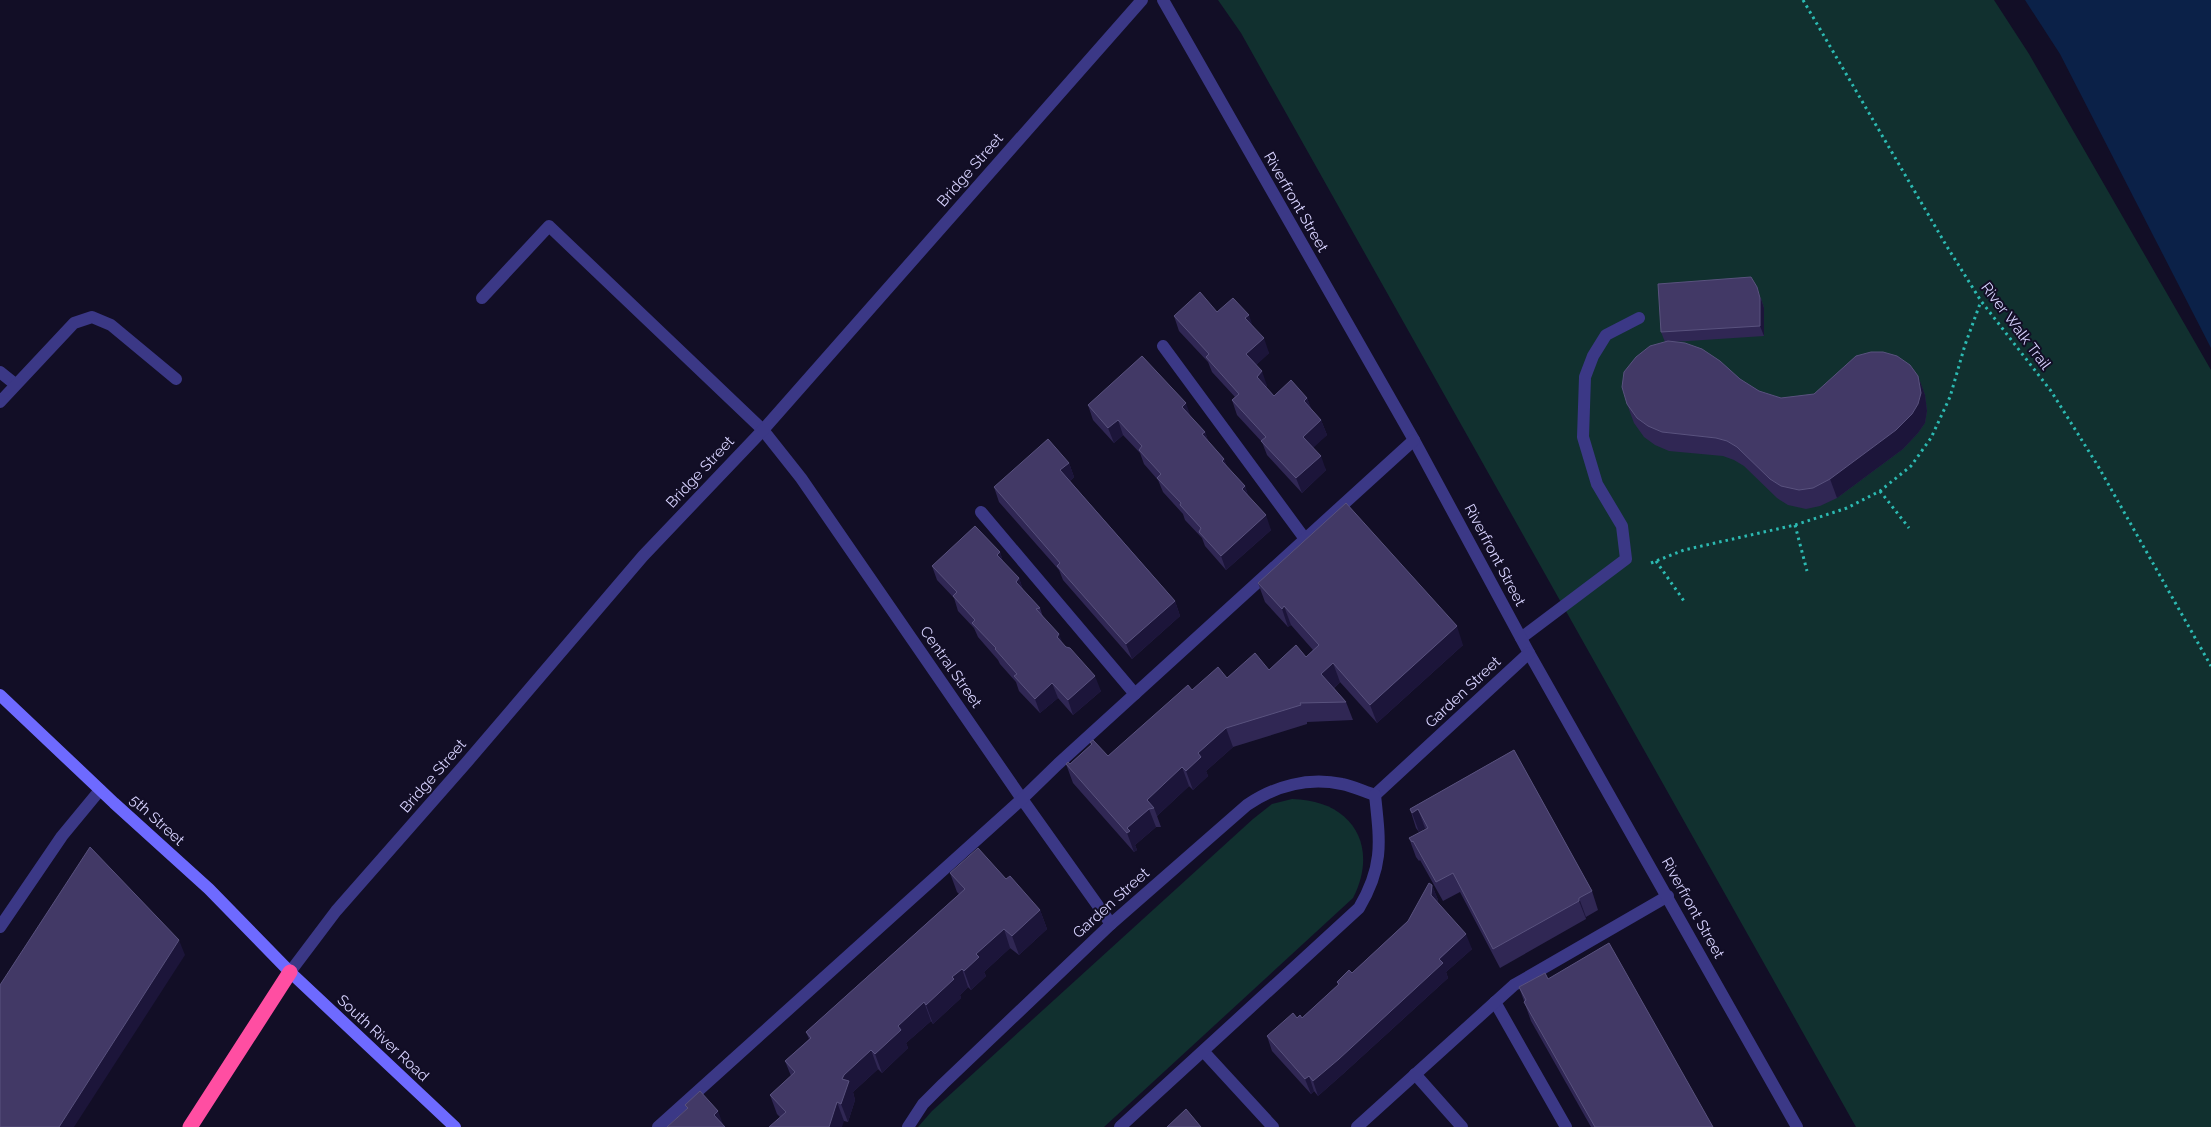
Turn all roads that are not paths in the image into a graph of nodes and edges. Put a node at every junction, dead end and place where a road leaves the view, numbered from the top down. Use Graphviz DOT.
graph roads {
  1 [pos="1142,0"];
  2 [pos="1163,0"];
  3 [pos="482,298"];
  4 [pos="1639,318"];
  5 [pos="1163,346"];
  6 [pos="0,372"];
  7 [pos="176,379"];
  8 [pos="15,384"];
  9 [pos="0,402"];
  10 [pos="763,430"];
  11 [pos="1414,440"];
  12 [pos="981,512"];
  13 [pos="1305,539"];
  14 [pos="1521,638"];
  15 [pos="1529,653"];
  16 [pos="0,694"];
  17 [pos="1135,694"];
  18 [pos="100,790"];
  19 [pos="1375,796"];
  20 [pos="1022,799"];
  21 [pos="1668,896"];
  22 [pos="1111,924"];
  23 [pos="0,926"];
  24 [pos="290,972"];
  25 [pos="1495,1002"];
  26 [pos="1204,1052"];
  27 [pos="1415,1074"];
  28 [pos="190,1127"];
  29 [pos="455,1127"];
  30 [pos="658,1127"];
  31 [pos="908,1127"];
  32 [pos="1120,1127"];
  33 [pos="1274,1127"];
  34 [pos="1357,1127"];
  35 [pos="1462,1127"];
  36 [pos="1566,1127"];
  37 [pos="1797,1127"];
  1 -- 10 [label="street, Bridge Street"];
  2 -- 11 [label="street, Riverfront Street"];
  3 -- 10 [label="street, Central Street"];
  4 -- 14 [label="street"];
  5 -- 13 [label="street"];
  6 -- 8 [label="street"];
  7 -- 8 [label="street"];
  8 -- 9 [label="street"];
  10 -- 20 [label="street, Central Street"];
  10 -- 24 [label="street, Bridge Street"];
  11 -- 13 [label="street"];
  11 -- 14 [label="street, Riverfront Street"];
  12 -- 17 [label="street"];
  13 -- 17 [label="street"];
  14 -- 15 [label="street, Riverfront Street"];
  15 -- 19 [label="street, Garden Street"];
  15 -- 21 [label="street, Riverfront Street"];
  16 -- 18 [label="main road, 5th Street"];
  17 -- 20 [label="street"];
  18 -- 23 [label="street"];
  18 -- 24 [label="main road, 5th Street"];
  19 -- 22 [label="street, Garden Street"];
  19 -- 26 [label="street"];
  20 -- 22 [label="street, Central Street"];
  20 -- 30 [label="street"];
  21 -- 25 [label="street"];
  21 -- 37 [label="street, Riverfront Street"];
  22 -- 31 [label="street, Garden Street"];
  24 -- 28 [label="highway"];
  24 -- 29 [label="main road, South River Road"];
  25 -- 27 [label="street"];
  25 -- 36 [label="street"];
  26 -- 32 [label="street"];
  26 -- 33 [label="street"];
  27 -- 34 [label="street"];
  27 -- 35 [label="street"];
}
